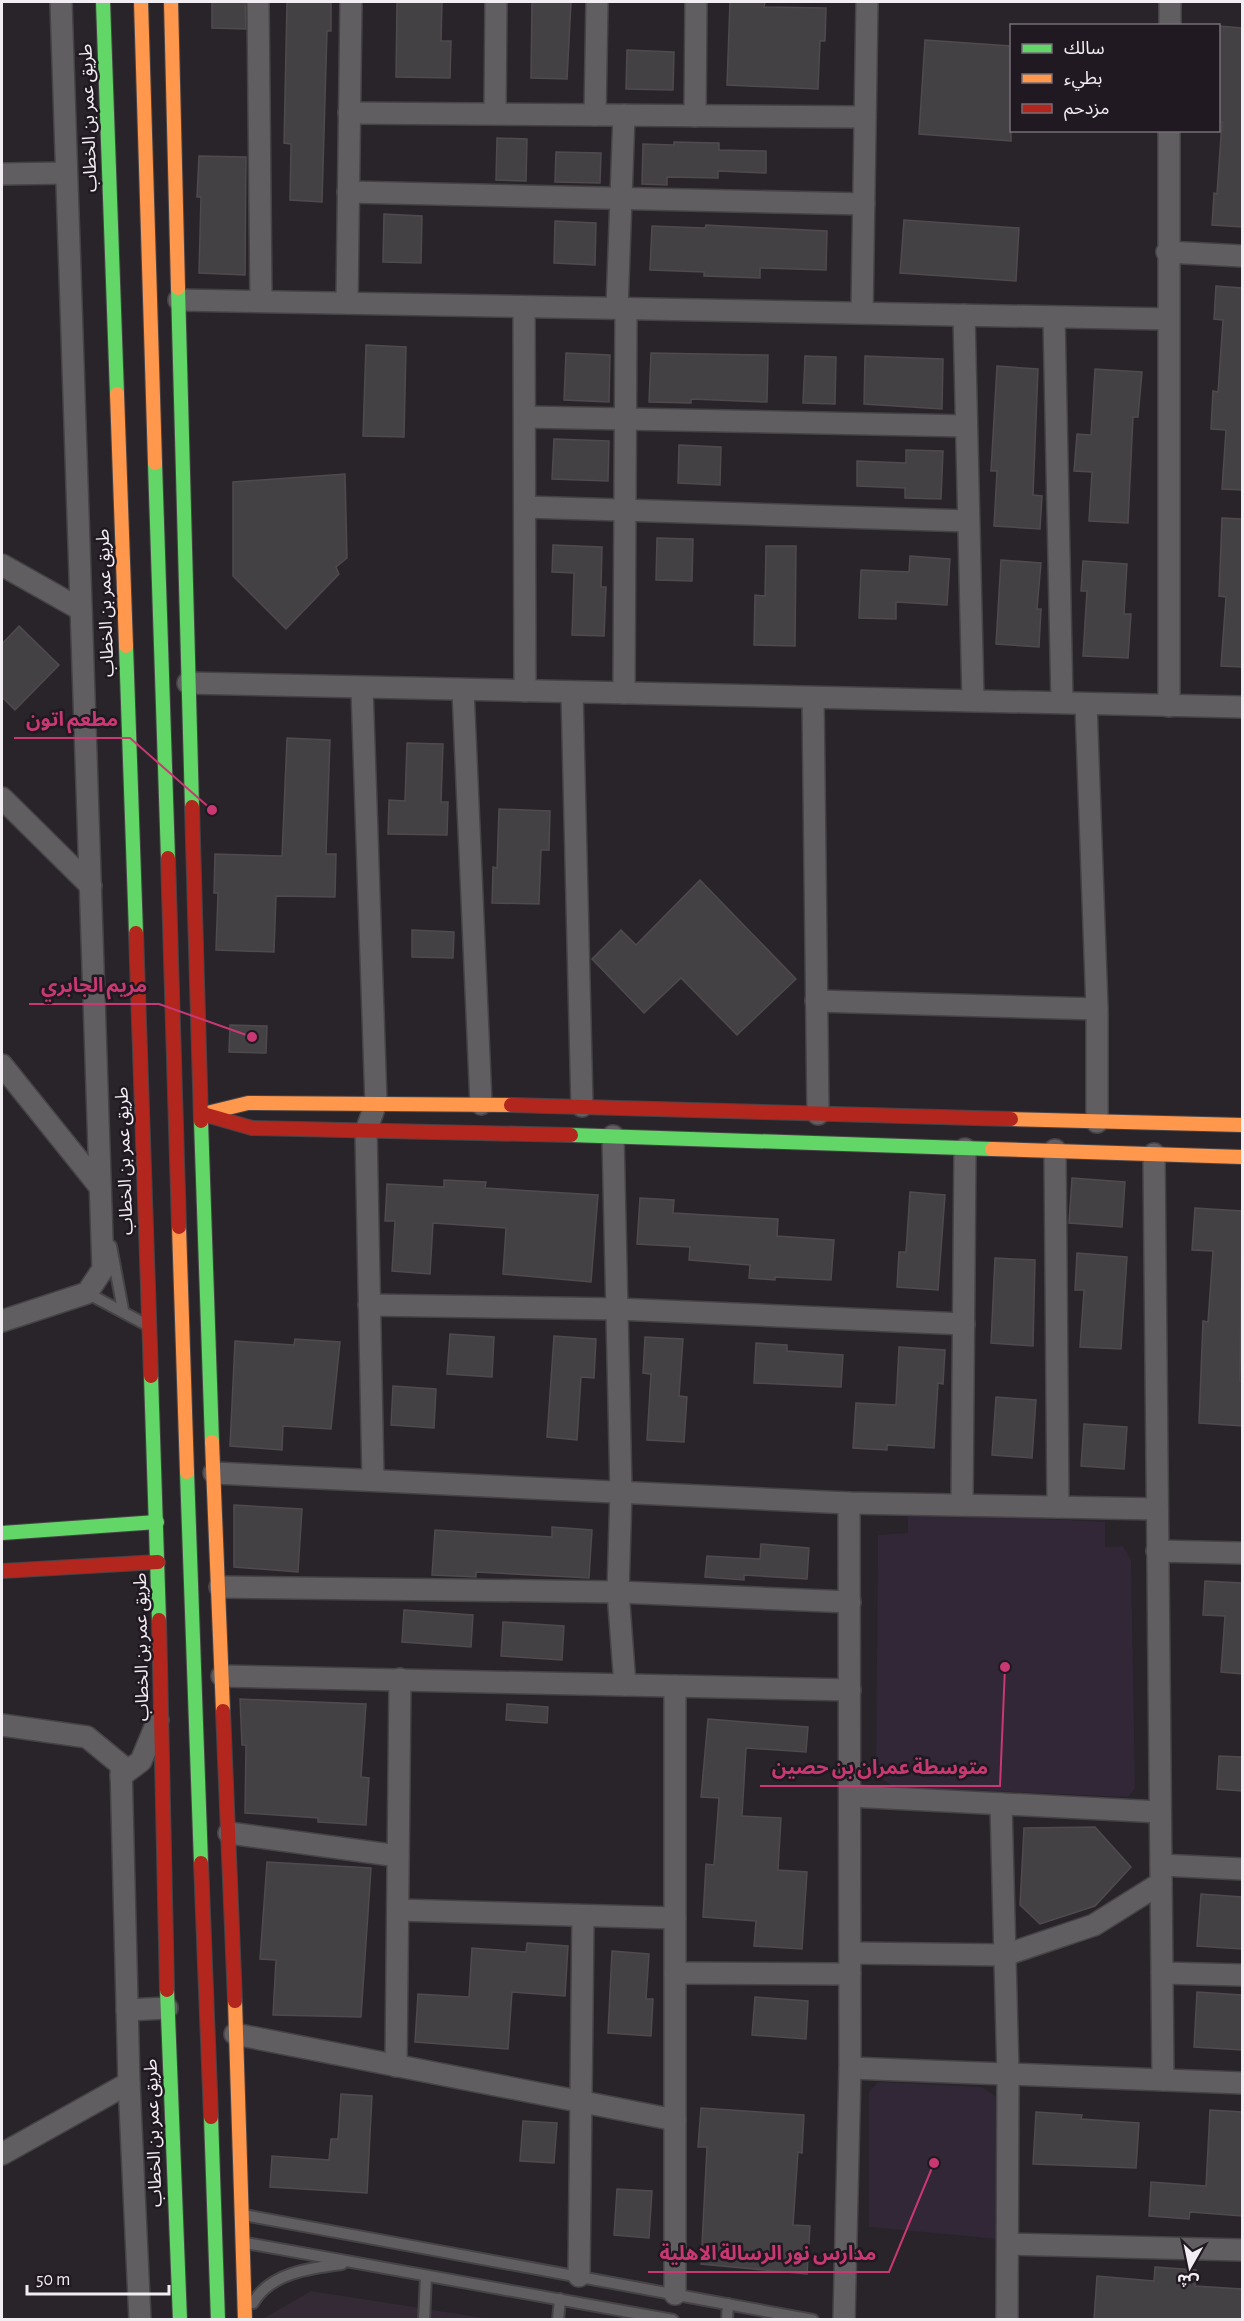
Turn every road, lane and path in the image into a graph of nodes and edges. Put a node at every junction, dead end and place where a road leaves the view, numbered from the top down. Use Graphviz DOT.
graph roads {
  1 [pos="61,2"];
  2 [pos="103,2"];
  3 [pos="141,2"];
  4 [pos="171,2"];
  5 [pos="258,2"];
  6 [pos="351,2"];
  7 [pos="496,2"];
  8 [pos="597,2"];
  9 [pos="696,2"];
  10 [pos="867,2"];
  11 [pos="1170,2"];
  12 [pos="1170,24"];
  13 [pos="349,113"];
  14 [pos="495,114"];
  15 [pos="595,115"];
  16 [pos="624,115"];
  17 [pos="695,116"];
  18 [pos="865,117"];
  19 [pos="1169,132"];
  20 [pos="66,173"];
  21 [pos="2,174"];
  22 [pos="348,192"];
  23 [pos="621,199"];
  24 [pos="864,204"];
  25 [pos="1167,252"];
  26 [pos="1242,256"];
  27 [pos="179,300"];
  28 [pos="261,301"];
  29 [pos="346,303"];
  30 [pos="524,308"];
  31 [pos="622,308"];
  32 [pos="862,313"];
  33 [pos="964,315"];
  34 [pos="1054,316"];
  35 [pos="1167,319"];
  36 [pos="526,417"];
  37 [pos="626,420"];
  38 [pos="966,426"];
  39 [pos="525,507"];
  40 [pos="625,511"];
  41 [pos="968,521"];
  42 [pos="158,537"];
  43 [pos="2,566"];
  44 [pos="186,572"];
  45 [pos="80,609"];
  46 [pos="188,683"];
  47 [pos="362,688"];
  48 [pos="463,690"];
  49 [pos="525,691"];
  50 [pos="572,693"];
  51 [pos="624,693"];
  52 [pos="813,698"];
  53 [pos="973,700"];
  54 [pos="1062,702"];
  55 [pos="1086,704"];
  56 [pos="1169,706"];
  57 [pos="1242,707"];
  58 [pos="2,798"];
  59 [pos="91,886"];
  60 [pos="816,1001"];
  61 [pos="1096,1009"];
  62 [pos="2,1065"];
  63 [pos="376,1103"];
  64 [pos="481,1104"];
  65 [pos="582,1106"];
  66 [pos="818,1113"];
  67 [pos="203,1114"];
  68 [pos="1097,1122"];
  69 [pos="1242,1125"];
  70 [pos="366,1131"];
  71 [pos="613,1136"];
  72 [pos="966,1149"];
  73 [pos="1055,1150"];
  74 [pos="1154,1154"];
  75 [pos="1242,1157"];
  76 [pos="204,1161"];
  77 [pos="100,1187"];
  78 [pos="181,1285"];
  79 [pos="87,1293"];
  80 [pos="369,1305"];
  81 [pos="617,1309"];
  82 [pos="123,1310"];
  83 [pos="2,1321"];
  84 [pos="964,1324"];
  85 [pos="149,1326"];
  86 [pos="214,1473"];
  87 [pos="373,1479"];
  88 [pos="621,1491"];
  89 [pos="849,1503"];
  90 [pos="962,1505"];
  91 [pos="1058,1507"];
  92 [pos="1157,1509"];
  93 [pos="157,1522"];
  94 [pos="2,1533"];
  95 [pos="1157,1551"];
  96 [pos="1242,1553"];
  97 [pos="158,1562"];
  98 [pos="2,1571"];
  99 [pos="220,1587"];
  100 [pos="618,1593"];
  101 [pos="849,1602"];
  102 [pos="222,1676"];
  103 [pos="400,1679"];
  104 [pos="625,1684"];
  105 [pos="675,1686"];
  106 [pos="850,1690"];
  107 [pos="161,1712"];
  108 [pos="2,1725"];
  109 [pos="121,1776"];
  110 [pos="850,1796"];
  111 [pos="1001,1804"];
  112 [pos="1160,1812"];
  113 [pos="229,1833"];
  114 [pos="398,1856"];
  115 [pos="1242,1869"];
  116 [pos="1161,1874"];
  117 [pos="398,1910"];
  118 [pos="583,1916"];
  119 [pos="675,1918"];
  120 [pos="850,1953"];
  121 [pos="1005,1955"];
  122 [pos="675,1973"];
  123 [pos="1162,1973"];
  124 [pos="850,1974"];
  125 [pos="1242,1975"];
  126 [pos="167,2008"];
  127 [pos="127,2010"];
  128 [pos="235,2034"];
  129 [pos="396,2066"];
  130 [pos="850,2068"];
  131 [pos="1008,2074"];
  132 [pos="1163,2080"];
  133 [pos="129,2083"];
  134 [pos="1242,2083"];
  135 [pos="582,2102"];
  136 [pos="675,2120"];
  137 [pos="2,2154"];
  138 [pos="242,2215"];
  139 [pos="243,2243"];
  140 [pos="1008,2244"];
  141 [pos="1242,2250"];
  142 [pos="356,2263"];
  143 [pos="426,2276"];
  144 [pos="579,2276"];
  145 [pos="675,2294"];
  146 [pos="560,2299"];
  147 [pos="728,2304"];
  148 [pos="140,2319"];
  149 [pos="180,2319"];
  150 [pos="218,2319"];
  151 [pos="245,2319"];
  152 [pos="424,2319"];
  153 [pos="558,2319"];
  154 [pos="673,2319"];
  155 [pos="727,2319"];
  156 [pos="813,2319"];
  157 [pos="844,2319"];
  158 [pos="1007,2319"];
  1 -- 20 [label="street"];
  2 -- 85 [label="street, طريق عمر بن الخطاب"];
  3 -- 42 [label="street"];
  4 -- 27 [label="street"];
  5 -- 28 [label="street"];
  6 -- 13 [label="street"];
  7 -- 14 [label="street"];
  8 -- 15 [label="street"];
  9 -- 17 [label="street"];
  10 -- 18 [label="street"];
  11 -- 12 [label="street"];
  13 -- 14 [label="street"];
  13 -- 22 [label="street"];
  14 -- 15 [label="street"];
  15 -- 16 [label="street"];
  16 -- 17 [label="street"];
  16 -- 23 [label="street"];
  17 -- 18 [label="street"];
  18 -- 24 [label="street"];
  19 -- 25 [label="street"];
  20 -- 21 [label="street"];
  20 -- 45 [label="street"];
  22 -- 23 [label="street"];
  22 -- 29 [label="street"];
  23 -- 24 [label="street"];
  23 -- 31 [label="street"];
  24 -- 32 [label="street"];
  25 -- 26 [label="street"];
  25 -- 35 [label="street"];
  27 -- 28 [label="street"];
  27 -- 44 [label="street"];
  28 -- 29 [label="street"];
  29 -- 30 [label="street"];
  30 -- 31 [label="street"];
  30 -- 36 [label="street"];
  31 -- 32 [label="street"];
  31 -- 37 [label="street"];
  32 -- 33 [label="street"];
  33 -- 34 [label="street"];
  33 -- 38 [label="street"];
  34 -- 35 [label="street"];
  34 -- 54 [label="street"];
  35 -- 56 [label="street"];
  36 -- 37 [label="street"];
  36 -- 39 [label="street"];
  37 -- 38 [label="street"];
  37 -- 40 [label="street"];
  38 -- 41 [label="street"];
  39 -- 40 [label="street"];
  39 -- 49 [label="street"];
  40 -- 41 [label="street"];
  40 -- 51 [label="street"];
  41 -- 53 [label="street"];
  42 -- 44 [label="street"];
  42 -- 78 [label="street"];
  43 -- 45 [label="street"];
  44 -- 46 [label="street"];
  45 -- 59 [label="street"];
  46 -- 47 [label="street"];
  46 -- 67 [label="street"];
  47 -- 48 [label="street"];
  47 -- 63 [label="street"];
  48 -- 49 [label="street"];
  48 -- 64 [label="street"];
  49 -- 50 [label="street"];
  50 -- 51 [label="street"];
  50 -- 65 [label="street"];
  51 -- 52 [label="street"];
  52 -- 53 [label="street"];
  52 -- 60 [label="street"];
  53 -- 54 [label="street"];
  54 -- 55 [label="street"];
  55 -- 56 [label="street"];
  55 -- 61 [label="street"];
  56 -- 57 [label="street"];
  58 -- 59 [label="street"];
  59 -- 77 [label="street"];
  60 -- 61 [label="street"];
  60 -- 66 [label="street"];
  61 -- 68 [label="street"];
  62 -- 77 [label="street"];
  63 -- 64 [label="street"];
  63 -- 67 [label="street"];
  63 -- 70 [label="street"];
  64 -- 65 [label="street"];
  65 -- 66 [label="street"];
  66 -- 68 [label="street"];
  67 -- 70 [label="street"];
  67 -- 76 [label="street"];
  68 -- 69 [label="street"];
  70 -- 71 [label="street"];
  70 -- 80 [label="street"];
  71 -- 72 [label="street"];
  71 -- 81 [label="street"];
  72 -- 73 [label="street"];
  72 -- 84 [label="street"];
  73 -- 74 [label="street"];
  73 -- 91 [label="street"];
  74 -- 75 [label="street"];
  74 -- 92 [label="street"];
  76 -- 78 [label="street"];
  76 -- 86 [label="street"];
  77 -- 79 [label="street"];
  77 -- 82 [label="lane"];
  78 -- 150 [label="street"];
  79 -- 82 [label="lane"];
  79 -- 83 [label="street"];
  80 -- 81 [label="street"];
  80 -- 87 [label="street"];
  81 -- 84 [label="street"];
  81 -- 88 [label="street"];
  82 -- 85 [label="lane"];
  84 -- 90 [label="street"];
  85 -- 93 [label="street, طريق عمر بن الخطاب"];
  86 -- 87 [label="street"];
  86 -- 99 [label="street"];
  87 -- 88 [label="street"];
  88 -- 89 [label="street"];
  88 -- 100 [label="street"];
  89 -- 90 [label="street"];
  89 -- 101 [label="street"];
  90 -- 91 [label="street"];
  91 -- 92 [label="street"];
  92 -- 95 [label="street"];
  93 -- 94 [label="street"];
  93 -- 97 [label="street, طريق عمر بن الخطاب"];
  95 -- 96 [label="street"];
  95 -- 112 [label="street"];
  97 -- 98 [label="street"];
  97 -- 107 [label="street, طريق عمر بن الخطاب"];
  99 -- 100 [label="street"];
  99 -- 102 [label="street"];
  100 -- 101 [label="street"];
  100 -- 104 [label="street"];
  101 -- 106 [label="street"];
  102 -- 103 [label="street"];
  102 -- 113 [label="street"];
  103 -- 104 [label="street"];
  103 -- 114 [label="street"];
  104 -- 105 [label="street"];
  105 -- 106 [label="street"];
  105 -- 119 [label="street"];
  106 -- 110 [label="street"];
  107 -- 109 [label="street"];
  107 -- 126 [label="street, طريق عمر بن الخطاب"];
  108 -- 109 [label="street"];
  109 -- 127 [label="street"];
  110 -- 111 [label="street"];
  110 -- 120 [label="street"];
  111 -- 112 [label="street"];
  111 -- 121 [label="street"];
  112 -- 116 [label="street"];
  113 -- 114 [label="street"];
  113 -- 128 [label="street"];
  114 -- 117 [label="street"];
  115 -- 116 [label="street"];
  116 -- 121 [label="street"];
  116 -- 123 [label="street"];
  117 -- 118 [label="street"];
  117 -- 129 [label="street"];
  118 -- 119 [label="street"];
  118 -- 135 [label="street"];
  119 -- 122 [label="street"];
  120 -- 121 [label="street"];
  120 -- 124 [label="street"];
  121 -- 131 [label="street"];
  122 -- 124 [label="street"];
  122 -- 136 [label="street"];
  123 -- 125 [label="street"];
  123 -- 132 [label="street"];
  124 -- 130 [label="street"];
  126 -- 127 [label="street"];
  126 -- 149 [label="street, طريق عمر بن الخطاب"];
  127 -- 133 [label="street"];
  128 -- 129 [label="street"];
  128 -- 138 [label="street"];
  129 -- 135 [label="street"];
  130 -- 131 [label="street"];
  130 -- 157 [label="street"];
  131 -- 132 [label="street"];
  131 -- 140 [label="street"];
  132 -- 134 [label="street"];
  133 -- 137 [label="street"];
  133 -- 148 [label="street"];
  135 -- 136 [label="street"];
  135 -- 144 [label="street"];
  136 -- 145 [label="street"];
  138 -- 139 [label="street"];
  138 -- 144 [label="lane"];
  139 -- 142 [label="lane"];
  139 -- 151 [label="street"];
  140 -- 141 [label="street"];
  140 -- 158 [label="street"];
  142 -- 143 [label="lane"];
  142 -- 151 [label="lane"];
  143 -- 146 [label="lane"];
  143 -- 152 [label="lane"];
  144 -- 145 [label="lane"];
  145 -- 147 [label="lane"];
  146 -- 153 [label="lane"];
  146 -- 154 [label="lane"];
  147 -- 155 [label="lane"];
  147 -- 156 [label="lane"];
}
